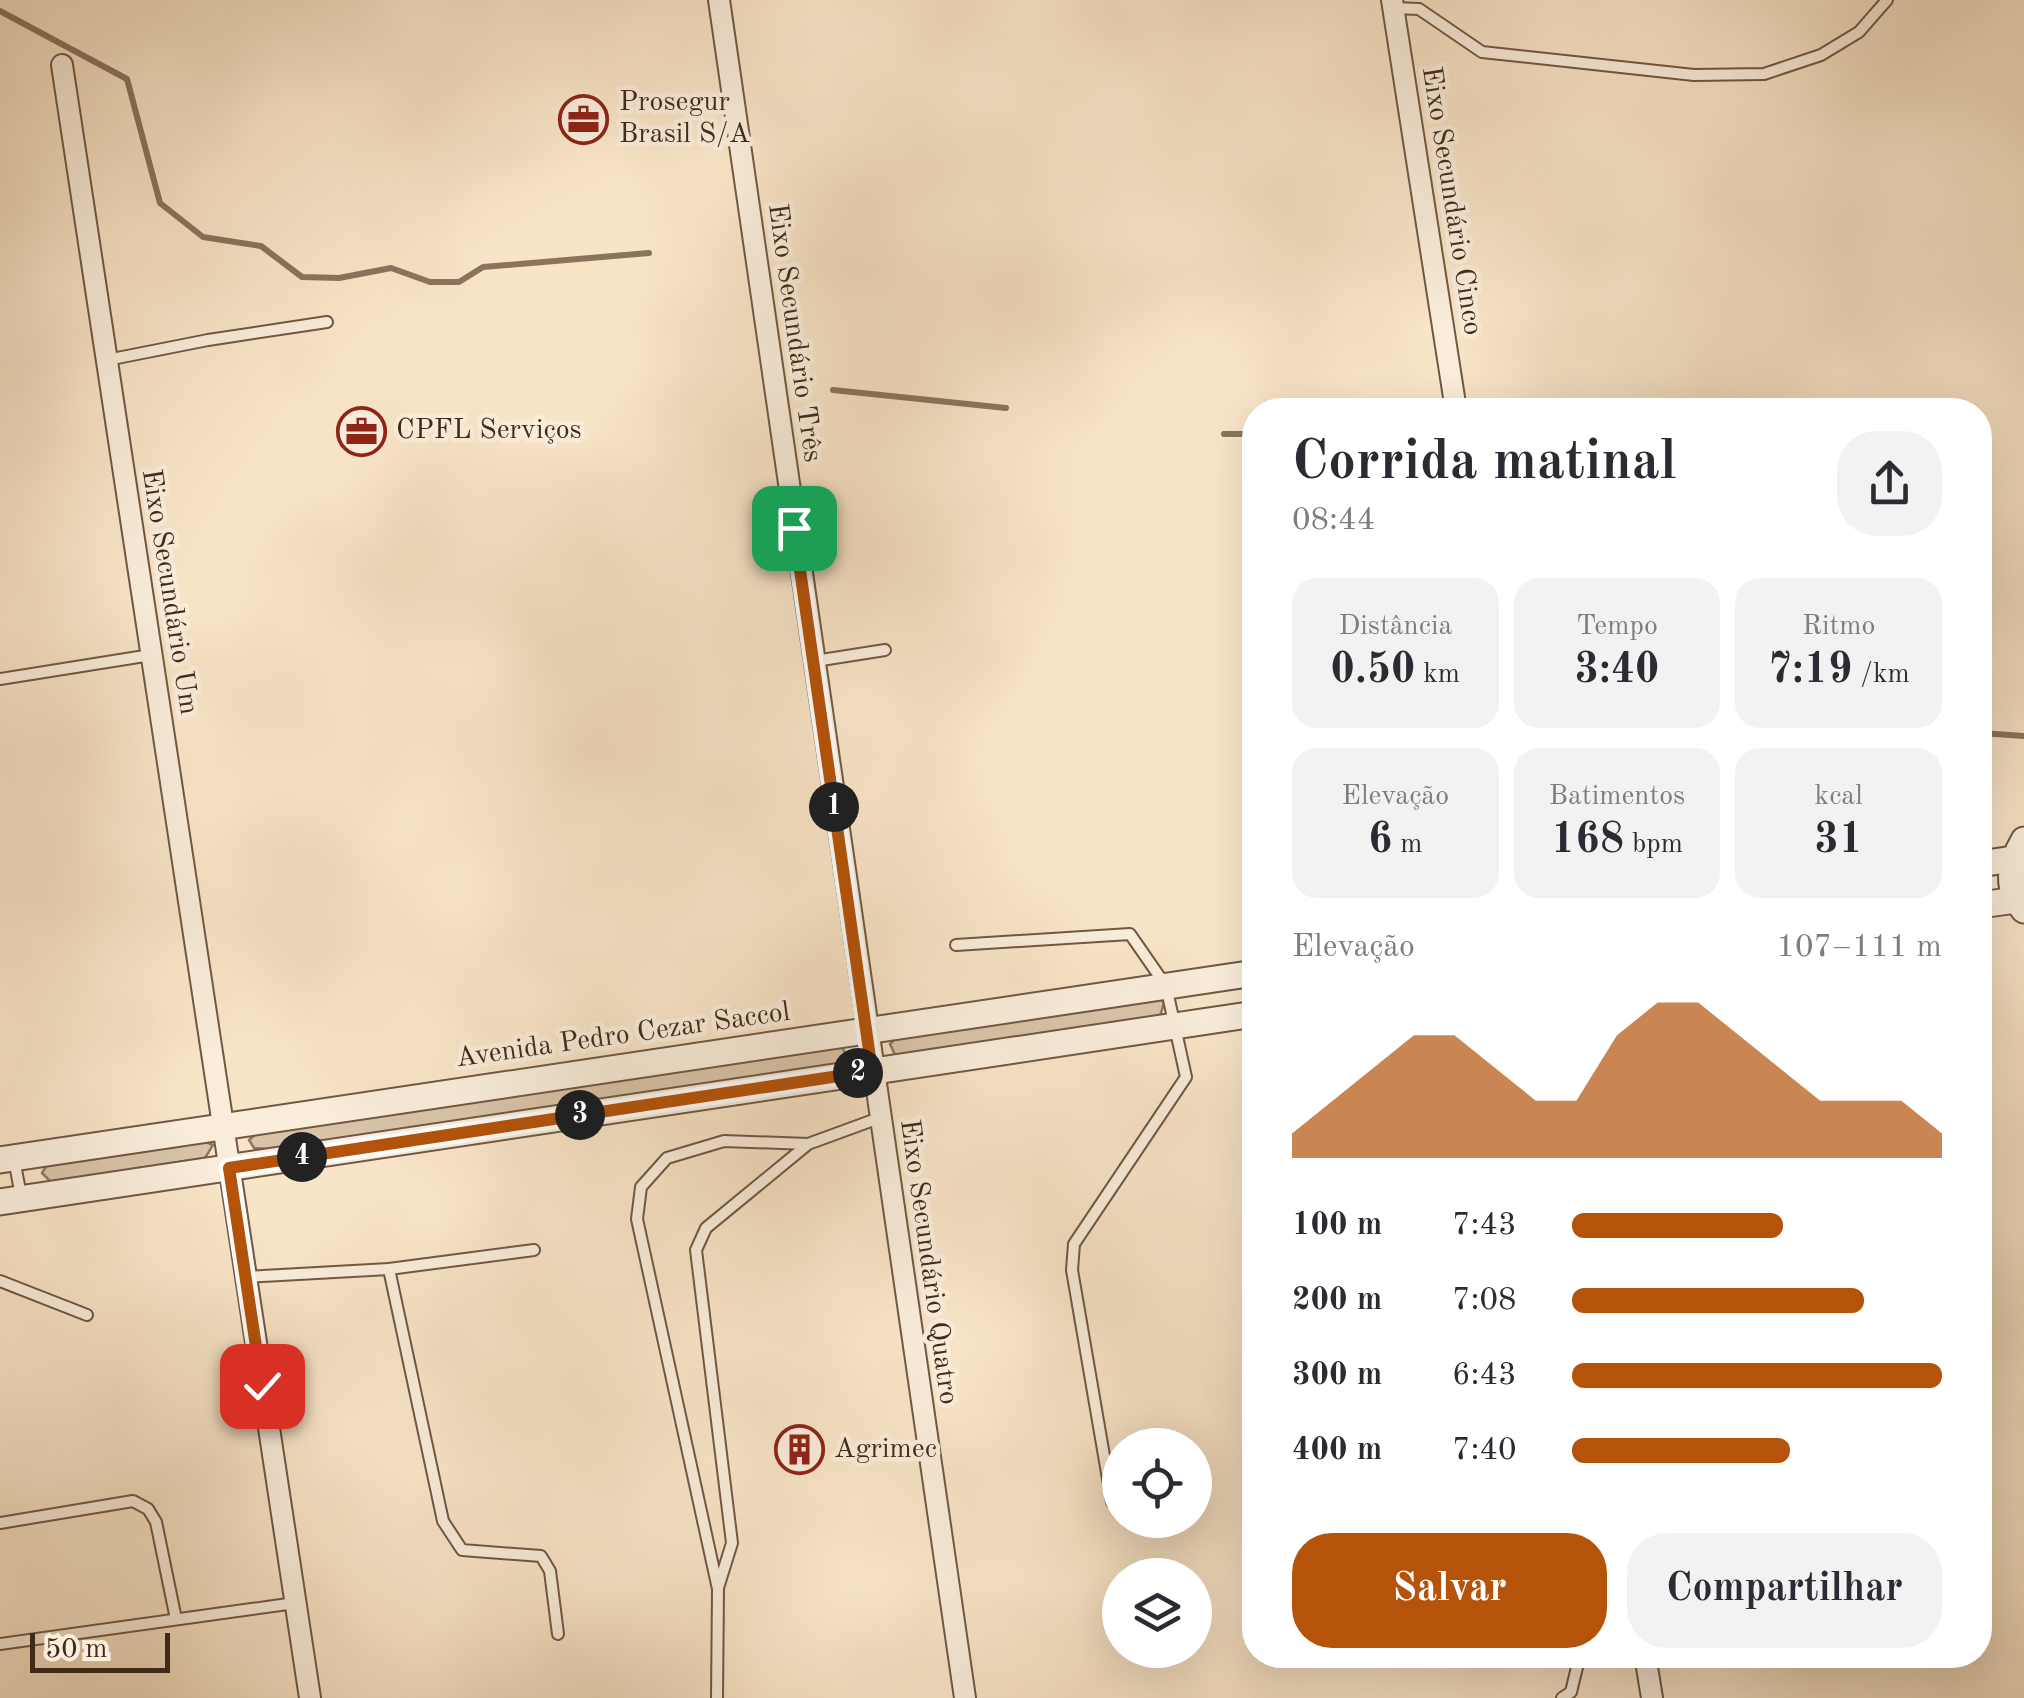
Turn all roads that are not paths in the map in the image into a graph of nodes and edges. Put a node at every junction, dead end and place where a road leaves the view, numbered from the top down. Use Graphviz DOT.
graph roads {
  1 [pos="719,0"];
  2 [pos="1888,0"];
  3 [pos="1393,4"];
  4 [pos="62,66"];
  5 [pos="327,322"];
  6 [pos="106,360"];
  7 [pos="1454,398"];
  8 [pos="885,650"];
  9 [pos="151,656"];
  10 [pos="814,662"];
  11 [pos="0,679"];
  12 [pos="2018,849"];
  13 [pos="1992,859"];
  14 [pos="2020,905"];
  15 [pos="1992,906"];
  16 [pos="956,945"];
  17 [pos="1242,974"];
  18 [pos="1166,986"];
  19 [pos="1242,1016"];
  20 [pos="1177,1026"];
  21 [pos="866,1030"];
  22 [pos="872,1071"];
  23 [pos="879,1118"];
  24 [pos="223,1126"];
  25 [pos="808,1144"];
  26 [pos="7,1159"];
  27 [pos="229,1168"];
  28 [pos="11,1200"];
  29 [pos="534,1250"];
  30 [pos="388,1269"];
  31 [pos="246,1278"];
  32 [pos="0,1281"];
  33 [pos="87,1315"];
  34 [pos="1102,1444"];
  35 [pos="0,1523"];
  36 [pos="718,1589"];
  37 [pos="295,1603"];
  38 [pos="176,1619"];
  39 [pos="558,1634"];
  40 [pos="0,1644"];
  41 [pos="1577,1668"];
  42 [pos="1647,1668"];
  43 [pos="310,1698"];
  44 [pos="717,1698"];
  45 [pos="965,1698"];
  46 [pos="1562,1698"];
  47 [pos="1652,1698"];
  1 -- 10 [label="street, Eixo Secundário Três"];
  2 -- 3 [label="lane"];
  3 -- 7 [label="street, Eixo Secundário Cinco"];
  4 -- 6 [label="street, Eixo Secundário Um"];
  5 -- 6 [label="lane"];
  6 -- 9 [label="street, Eixo Secundário Um"];
  8 -- 10 [label="lane"];
  9 -- 11 [label="lane"];
  9 -- 24 [label="street, Eixo Secundário Um"];
  10 -- 21 [label="street, Eixo Secundário Três"];
  12 -- 13 [label="street"];
  12 -- 14 [label="street"];
  14 -- 15 [label="street"];
  16 -- 18 [label="lane"];
  17 -- 18 [label="street, Avenida Pedro Cezar Saccol"];
  18 -- 20 [label="lane"];
  18 -- 21 [label="street, Avenida Pedro Cezar Saccol"];
  19 -- 20 [label="street"];
  20 -- 22 [label="street"];
  20 -- 34 [label="lane"];
  21 -- 22 [label="street, Eixo Secundário Quatro"];
  21 -- 24 [label="street, Avenida Pedro Cezar Saccol"];
  22 -- 23 [label="street, Eixo Secundário Quatro"];
  22 -- 27 [label="street"];
  23 -- 25 [label="lane"];
  23 -- 45 [label="street, Eixo Secundário Quatro"];
  24 -- 26 [label="street, Avenida Pedro Cezar Saccol"];
  24 -- 27 [label="street, Eixo Secundário Um"];
  25 -- 36 [label="lane"];
  25 -- 36 [label="lane"];
  26 -- 28 [label="lane"];
  27 -- 28 [label="street"];
  27 -- 31 [label="street, Eixo Secundário Um"];
  29 -- 30 [label="lane"];
  30 -- 31 [label="lane"];
  30 -- 39 [label="lane"];
  31 -- 37 [label="street, Eixo Secundário Um"];
  32 -- 33 [label="lane"];
  35 -- 38 [label="lane"];
  36 -- 44 [label="lane"];
  37 -- 38 [label="lane"];
  37 -- 43 [label="street, Eixo Secundário Um"];
  38 -- 40 [label="lane"];
  41 -- 46 [label="lane"];
  42 -- 47 [label="street"];
}
